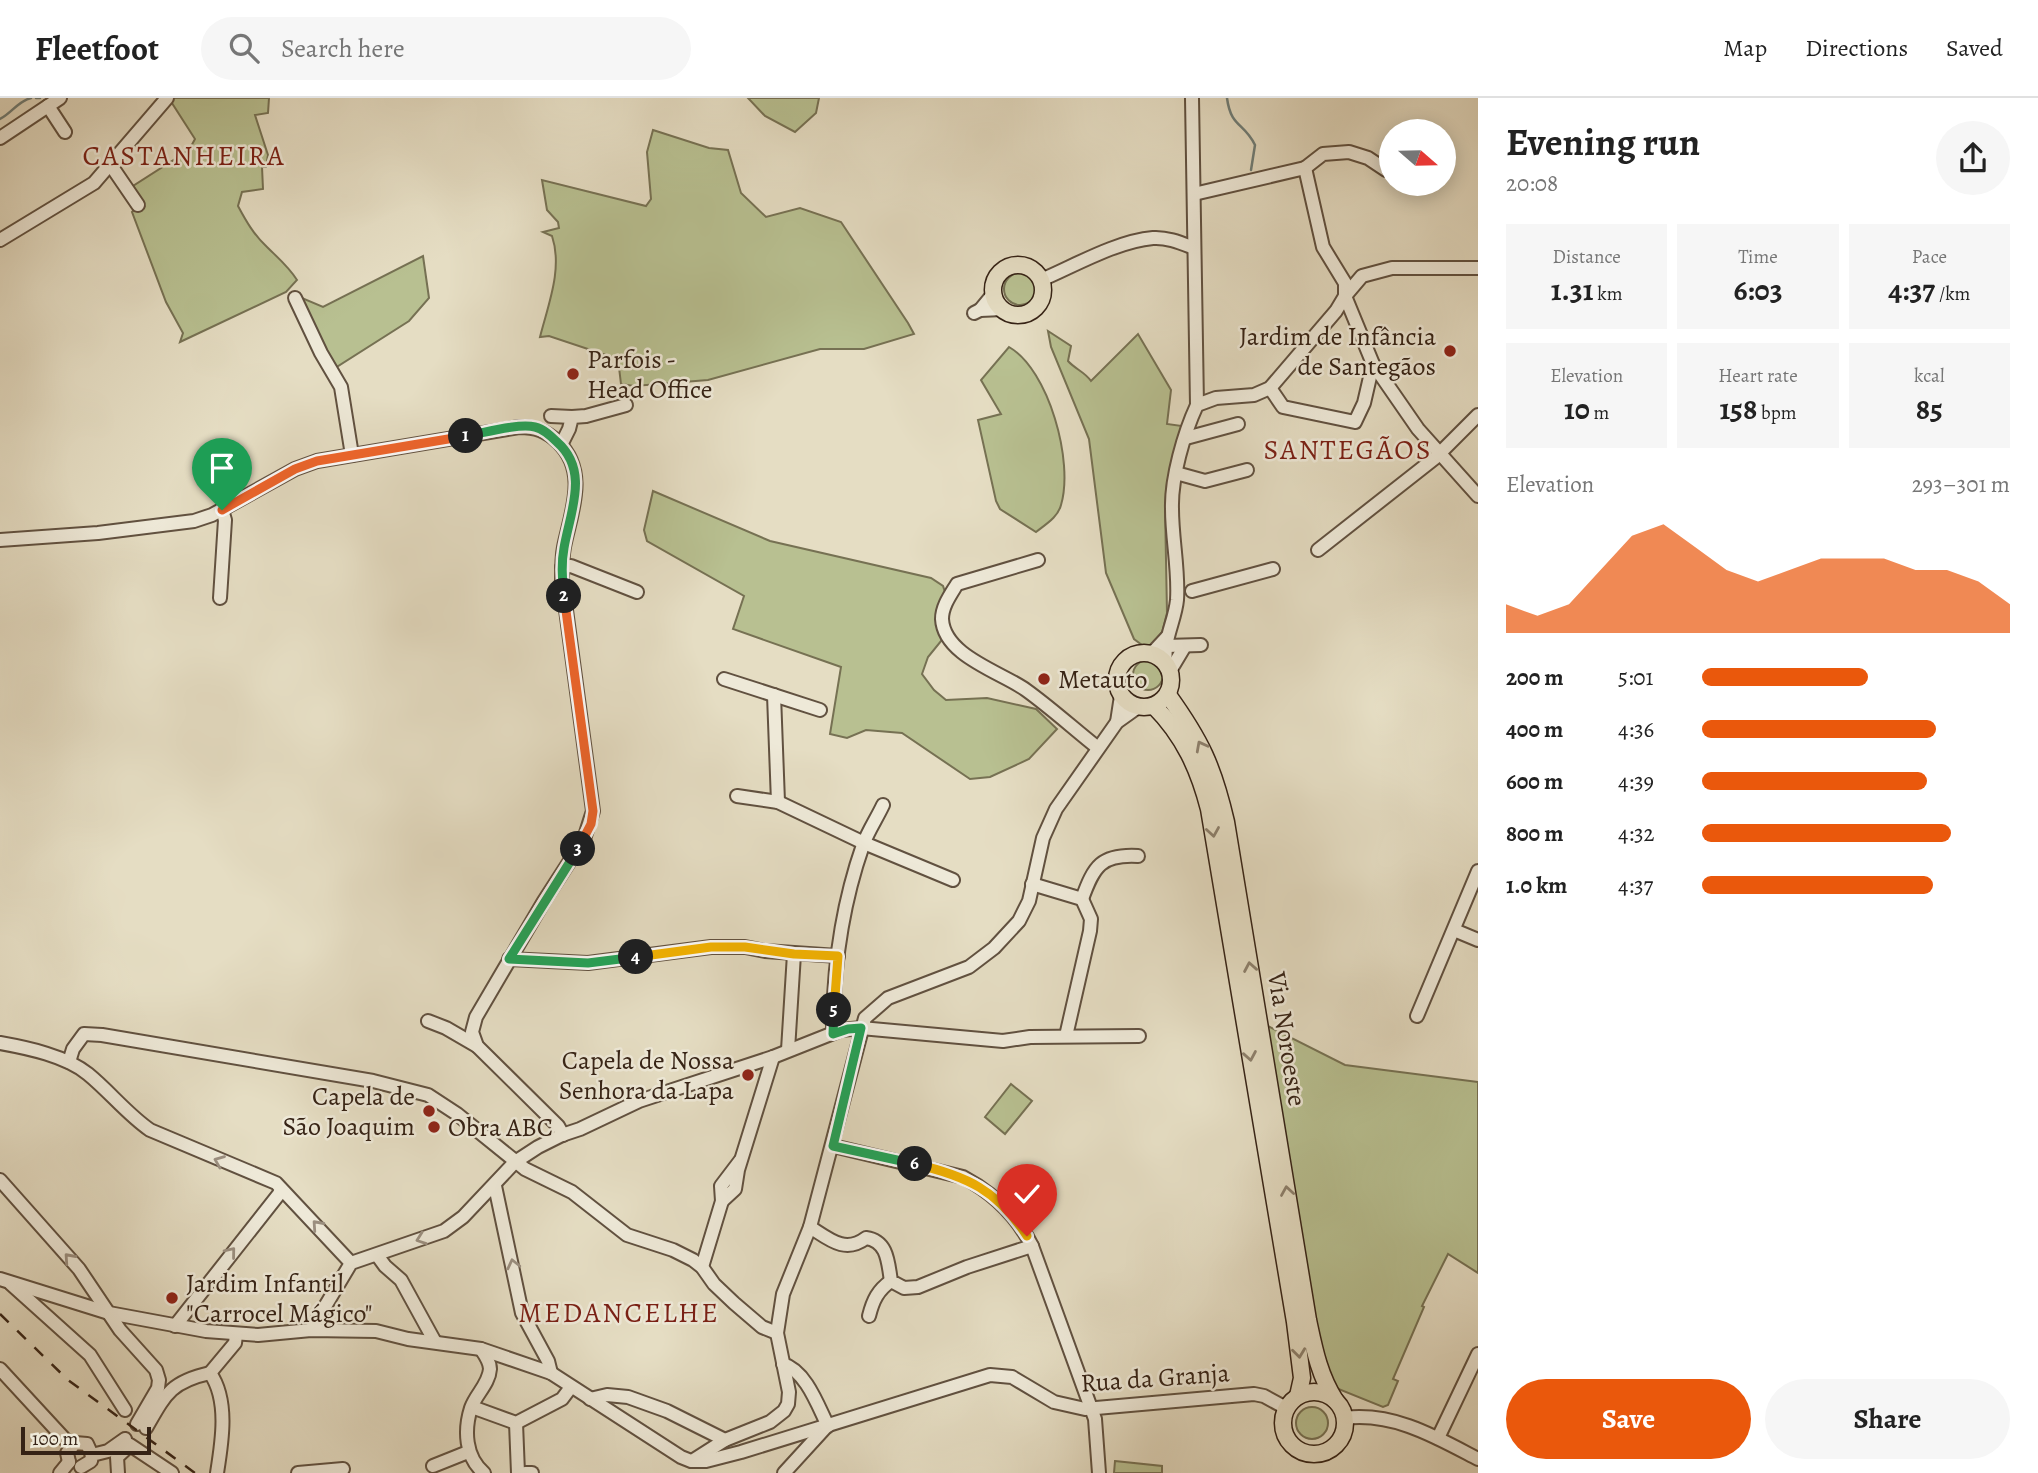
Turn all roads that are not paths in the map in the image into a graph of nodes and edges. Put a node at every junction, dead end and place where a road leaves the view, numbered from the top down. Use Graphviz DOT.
graph roads {
  1 [pos="60,98"];
  2 [pos="167,98"];
  3 [pos="1192,98"];
  4 [pos="48,106"];
  5 [pos="65,132"];
  6 [pos="0,138"];
  7 [pos="110,164"];
  8 [pos="1379,166"];
  9 [pos="1305,168"];
  10 [pos="1194,194"];
  11 [pos="138,205"];
  12 [pos="0,240"];
  13 [pos="1195,248"];
  14 [pos="1478,268"];
  15 [pos="1041,280"];
  16 [pos="994,293"];
  17 [pos="1345,296"];
  18 [pos="295,298"];
  19 [pos="1003,309"];
  20 [pos="1373,364"];
  21 [pos="1270,388"];
  22 [pos="626,405"];
  23 [pos="1197,405"];
  24 [pos="1478,415"];
  25 [pos="551,416"];
  26 [pos="572,417"];
  27 [pos="1238,424"];
  28 [pos="1186,438"];
  29 [pos="561,445"];
  30 [pos="1441,453"];
  31 [pos="352,454"];
  32 [pos="1247,470"];
  33 [pos="1176,473"];
  34 [pos="1478,496"];
  35 [pos="222,510"];
  36 [pos="0,540"];
  37 [pos="1318,550"];
  38 [pos="1038,560"];
  39 [pos="562,567"];
  40 [pos="1273,569"];
  41 [pos="1176,581"];
  42 [pos="1192,591"];
  43 [pos="637,592"];
  44 [pos="220,598"];
  45 [pos="1174,617"];
  46 [pos="1167,641"];
  47 [pos="1201,645"];
  48 [pos="1185,646"];
  49 [pos="1148,653"];
  50 [pos="1168,667"];
  51 [pos="724,679"];
  52 [pos="774,695"];
  53 [pos="1168,695"];
  54 [pos="1121,696"];
  55 [pos="1146,707"];
  56 [pos="820,710"];
  57 [pos="1117,722"];
  58 [pos="1098,748"];
  59 [pos="737,796"];
  60 [pos="778,802"];
  61 [pos="883,805"];
  62 [pos="864,843"];
  63 [pos="1138,856"];
  64 [pos="1478,871"];
  65 [pos="953,880"];
  66 [pos="1032,884"];
  67 [pos="1082,899"];
  68 [pos="1454,930"];
  69 [pos="1478,940"];
  70 [pos="794,954"];
  71 [pos="838,956"];
  72 [pos="509,959"];
  73 [pos="1417,1016"];
  74 [pos="428,1021"];
  75 [pos="861,1028"];
  76 [pos="833,1034"];
  77 [pos="1066,1036"];
  78 [pos="1139,1036"];
  79 [pos="0,1043"];
  80 [pos="477,1046"];
  81 [pos="788,1050"];
  82 [pos="773,1057"];
  83 [pos="69,1062"];
  84 [pos="563,1135"];
  85 [pos="833,1146"];
  86 [pos="515,1162"];
  87 [pos="0,1180"];
  88 [pos="495,1186"];
  89 [pos="281,1189"];
  90 [pos="810,1227"];
  91 [pos="1032,1246"];
  92 [pos="377,1255"];
  93 [pos="351,1263"];
  94 [pos="702,1266"];
  95 [pos="4,1280"];
  96 [pos="891,1281"];
  97 [pos="109,1313"];
  98 [pos="869,1316"];
  99 [pos="175,1326"];
  100 [pos="311,1329"];
  101 [pos="777,1334"];
  102 [pos="236,1335"];
  103 [pos="435,1342"];
  104 [pos="481,1349"];
  105 [pos="1478,1354"];
  106 [pos="783,1364"];
  107 [pos="0,1369"];
  108 [pos="210,1373"];
  109 [pos="551,1373"];
  110 [pos="571,1387"];
  111 [pos="1298,1396"];
  112 [pos="590,1399"];
  113 [pos="1335,1399"];
  114 [pos="472,1407"];
  115 [pos="1092,1408"];
  116 [pos="1286,1408"];
  117 [pos="125,1410"];
  118 [pos="1345,1418"];
  119 [pos="516,1423"];
  120 [pos="828,1426"];
  121 [pos="1438,1438"];
  122 [pos="125,1439"];
  123 [pos="725,1440"];
  124 [pos="71,1446"];
  125 [pos="468,1452"];
  126 [pos="117,1457"];
  127 [pos="1478,1459"];
  128 [pos="691,1461"];
  129 [pos="83,1463"];
  130 [pos="433,1466"];
  131 [pos="343,1469"];
  132 [pos="60,1473"];
  133 [pos="118,1473"];
  134 [pos="172,1473"];
  135 [pos="217,1473"];
  136 [pos="298,1473"];
  137 [pos="484,1473"];
  138 [pos="518,1473"];
  139 [pos="525,1473"];
  140 [pos="532,1473"];
  141 [pos="784,1473"];
  142 [pos="1100,1473"];
  1 -- 4 [label="street"];
  2 -- 7 [label="street"];
  3 -- 10 [label="street"];
  4 -- 5 [label="street"];
  4 -- 6 [label="street"];
  7 -- 11 [label="street"];
  7 -- 12 [label="street"];
  8 -- 9 [label="street"];
  9 -- 10 [label="street"];
  9 -- 17 [label="street"];
  10 -- 13 [label="street"];
  13 -- 15 [label="street"];
  13 -- 23 [label="street"];
  14 -- 17 [label="street"];
  15 -- 16 [label="main road"];
  15 -- 19 [label="main road"];
  16 -- 19 [label="main road"];
  16 -- 19 [label="street"];
  17 -- 20 [label="street"];
  17 -- 21 [label="street"];
  18 -- 31 [label="street"];
  20 -- 21 [label="street"];
  20 -- 30 [label="street"];
  21 -- 23 [label="street"];
  22 -- 26 [label="street"];
  23 -- 28 [label="street"];
  24 -- 30 [label="street"];
  25 -- 26 [label="street"];
  26 -- 29 [label="street"];
  27 -- 28 [label="street"];
  28 -- 33 [label="street"];
  29 -- 31 [label="street"];
  29 -- 39 [label="street"];
  30 -- 34 [label="street"];
  30 -- 37 [label="street"];
  31 -- 35 [label="street"];
  32 -- 33 [label="street"];
  33 -- 41 [label="street"];
  35 -- 36 [label="street"];
  35 -- 44 [label="street"];
  38 -- 58 [label="street"];
  39 -- 43 [label="street"];
  39 -- 72 [label="street"];
  40 -- 42 [label="street"];
  41 -- 42 [label="street"];
  41 -- 45 [label="street"];
  42 -- 45 [label="street"];
  45 -- 46 [label="street"];
  46 -- 48 [label="street"];
  46 -- 49 [label="street"];
  46 -- 50 [label="street"];
  47 -- 48 [label="street"];
  48 -- 50 [label="street"];
  49 -- 50 [label="main road"];
  49 -- 54 [label="main road"];
  50 -- 53 [label="main road"];
  51 -- 52 [label="street"];
  52 -- 56 [label="street"];
  52 -- 60 [label="street"];
  53 -- 55 [label="main road"];
  113 -- 53 [label="main road, Via Noroeste, one-way"];
  54 -- 55 [label="main road"];
  54 -- 57 [label="street"];
  55 -- 57 [label="street"];
  55 -- 111 [label="main road, Via Noroeste, one-way"];
  57 -- 58 [label="street"];
  58 -- 66 [label="street"];
  59 -- 60 [label="street"];
  60 -- 62 [label="street"];
  61 -- 62 [label="street"];
  62 -- 65 [label="street"];
  62 -- 71 [label="street"];
  63 -- 67 [label="street"];
  64 -- 68 [label="street"];
  66 -- 67 [label="street"];
  66 -- 75 [label="street"];
  67 -- 77 [label="street"];
  68 -- 69 [label="street"];
  68 -- 73 [label="street"];
  70 -- 71 [label="street"];
  70 -- 72 [label="street"];
  70 -- 81 [label="street"];
  71 -- 76 [label="street"];
  72 -- 80 [label="street"];
  74 -- 80 [label="street"];
  75 -- 76 [label="street"];
  75 -- 77 [label="street"];
  75 -- 85 [label="street"];
  76 -- 81 [label="street"];
  77 -- 78 [label="street"];
  79 -- 83 [label="street"];
  80 -- 84 [label="street"];
  81 -- 82 [label="street"];
  82 -- 84 [label="street"];
  82 -- 94 [label="street"];
  83 -- 86 [label="street"];
  89 -- 83 [label="street, one-way"];
  84 -- 86 [label="street"];
  85 -- 90 [label="street"];
  85 -- 91 [label="street"];
  86 -- 88 [label="street"];
  86 -- 94 [label="street"];
  97 -- 87 [label="street, one-way"];
  88 -- 92 [label="street, one-way"];
  109 -- 88 [label="street, one-way"];
  93 -- 89 [label="street, one-way"];
  99 -- 89 [label="street, one-way"];
  90 -- 96 [label="street"];
  90 -- 101 [label="street"];
  91 -- 96 [label="street"];
  91 -- 115 [label="street"];
  92 -- 93 [label="street"];
  92 -- 103 [label="street"];
  93 -- 100 [label="street"];
  94 -- 101 [label="street"];
  95 -- 97 [label="street"];
  95 -- 117 [label="street"];
  96 -- 98 [label="street"];
  97 -- 99 [label="street"];
  97 -- 108 [label="street"];
  99 -- 102 [label="street"];
  100 -- 102 [label="street"];
  100 -- 103 [label="street"];
  101 -- 106 [label="street"];
  102 -- 108 [label="street"];
  103 -- 104 [label="street"];
  104 -- 109 [label="street"];
  104 -- 114 [label="street"];
  105 -- 121 [label="street"];
  106 -- 120 [label="street"];
  106 -- 123 [label="street"];
  107 -- 124 [label="street"];
  108 -- 135 [label="street"];
  109 -- 110 [label="street"];
  110 -- 112 [label="street"];
  110 -- 119 [label="street"];
  111 -- 113 [label="main road"];
  111 -- 116 [label="main road"];
  112 -- 123 [label="street"];
  112 -- 128 [label="street"];
  113 -- 118 [label="main road"];
  114 -- 119 [label="street"];
  114 -- 125 [label="street"];
  115 -- 116 [label="street, Rua da Granja"];
  115 -- 120 [label="street, Rua da Granja"];
  115 -- 142 [label="street"];
  116 -- 118 [label="main road"];
  118 -- 121 [label="street"];
  119 -- 138 [label="street"];
  120 -- 128 [label="street, Rua da Granja"];
  120 -- 141 [label="street"];
  121 -- 127 [label="street"];
  122 -- 129 [label="street"];
  123 -- 128 [label="street"];
  124 -- 129 [label="street"];
  124 -- 129 [label="street"];
  125 -- 130 [label="street"];
  125 -- 137 [label="street"];
  126 -- 129 [label="street"];
  126 -- 133 [label="street"];
  126 -- 134 [label="street"];
  129 -- 132 [label="street"];
  131 -- 136 [label="street"];
  139 -- 140 [label="street"];
}
